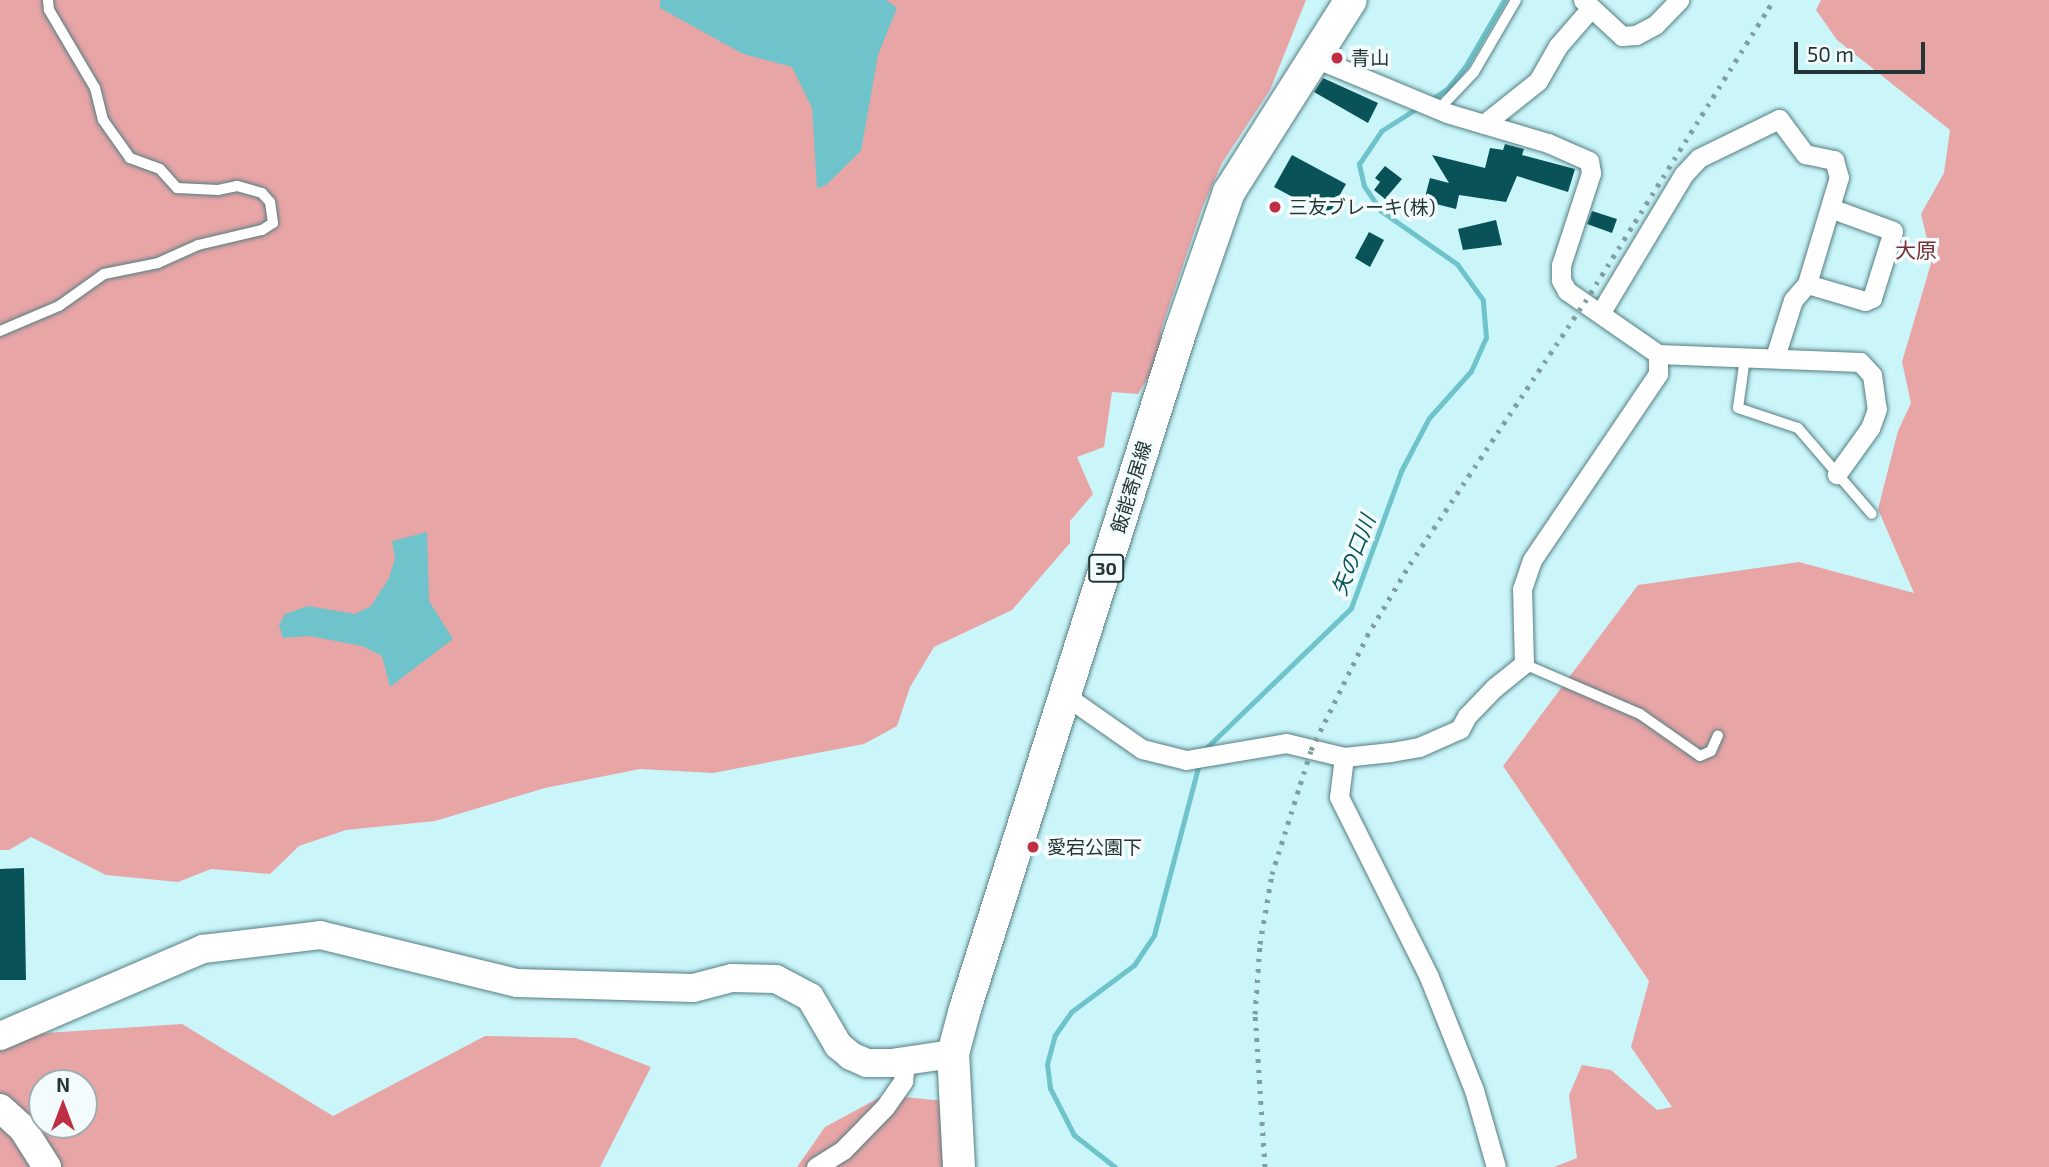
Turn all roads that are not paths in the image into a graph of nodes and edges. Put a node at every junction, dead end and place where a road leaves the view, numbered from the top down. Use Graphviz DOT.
graph roads {
  1 [pos="48,0"];
  2 [pos="1351,0"];
  3 [pos="1516,0"];
  4 [pos="1679,0"];
  5 [pos="1587,4"];
  6 [pos="1315,58"];
  7 [pos="1437,109"];
  8 [pos="1484,124"];
  9 [pos="1830,208"];
  10 [pos="1807,284"];
  11 [pos="1601,312"];
  12 [pos="0,331"];
  13 [pos="1658,354"];
  14 [pos="1774,357"];
  15 [pos="1745,358"];
  16 [pos="1837,474"];
  17 [pos="1872,514"];
  18 [pos="1524,664"];
  19 [pos="1066,696"];
  20 [pos="1718,735"];
  21 [pos="1344,757"];
  22 [pos="0,1035"];
  23 [pos="953,1054"];
  24 [pos="905,1061"];
  25 [pos="0,1108"];
  26 [pos="47,1167"];
  27 [pos="816,1167"];
  28 [pos="960,1167"];
  29 [pos="1496,1167"];
  1 -- 12 [label="lane"];
  2 -- 6 [label="main road, 飯能寄居線 / 30"];
  3 -- 7 [label="lane"];
  4 -- 5 [label="street"];
  5 -- 8 [label="street"];
  6 -- 7 [label="street"];
  6 -- 19 [label="main road, 飯能寄居線 / 30"];
  7 -- 8 [label="street"];
  8 -- 11 [label="street"];
  9 -- 10 [label="street"];
  9 -- 10 [label="street"];
  9 -- 11 [label="street"];
  10 -- 14 [label="street"];
  11 -- 13 [label="street"];
  13 -- 15 [label="street"];
  13 -- 18 [label="street"];
  14 -- 15 [label="street"];
  14 -- 16 [label="street"];
  15 -- 16 [label="lane"];
  16 -- 17 [label="lane"];
  18 -- 20 [label="lane"];
  18 -- 21 [label="street"];
  19 -- 21 [label="street"];
  19 -- 23 [label="main road, 飯能寄居線 / 30"];
  21 -- 29 [label="street"];
  22 -- 24 [label="street"];
  23 -- 24 [label="street"];
  23 -- 28 [label="main road, 飯能寄居線 / 30"];
  24 -- 27 [label="street"];
  25 -- 26 [label="street"];
}
